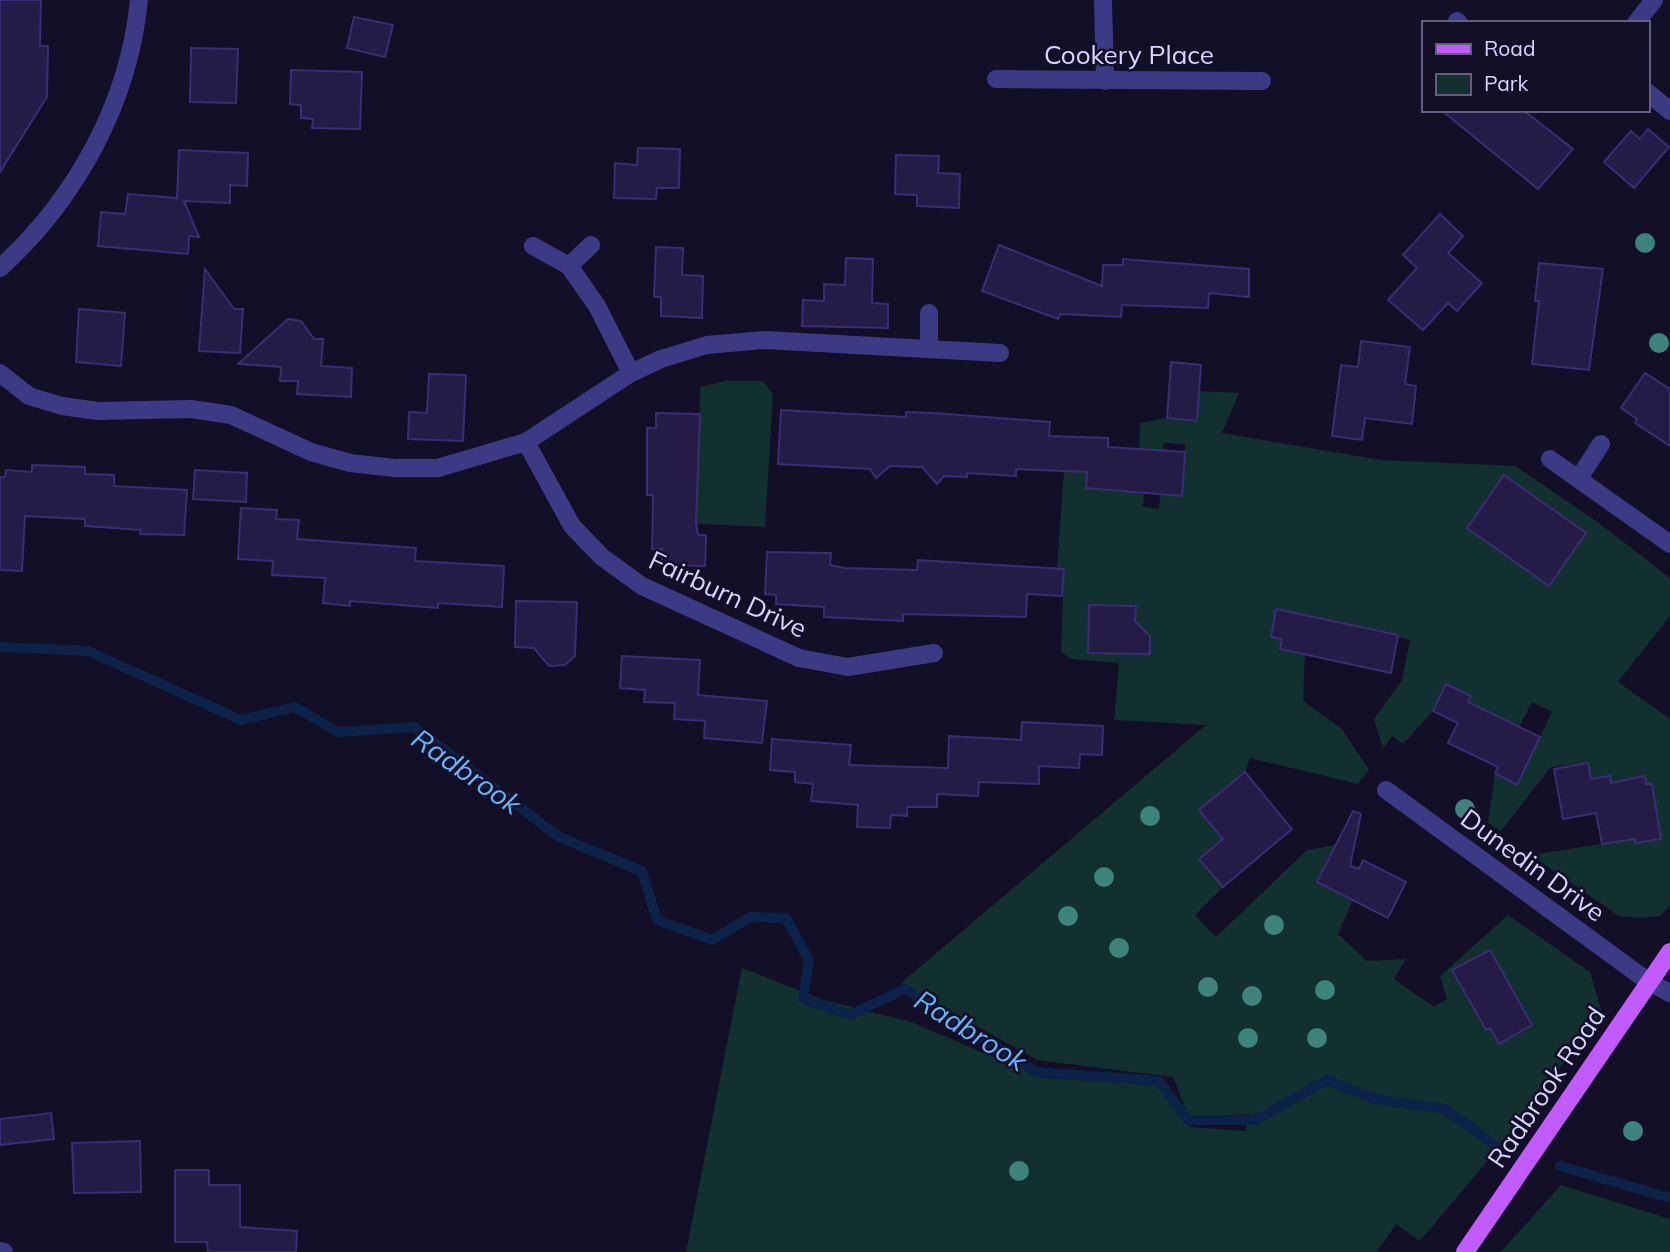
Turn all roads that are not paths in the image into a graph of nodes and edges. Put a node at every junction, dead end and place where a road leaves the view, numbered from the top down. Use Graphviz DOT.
graph roads {
  1 [pos="139,0"];
  2 [pos="1103,0"];
  3 [pos="1654,0"];
  4 [pos="1638,21"];
  5 [pos="996,79"];
  6 [pos="1105,81"];
  7 [pos="1262,81"];
  8 [pos="1649,94"];
  9 [pos="1670,111"];
  10 [pos="592,245"];
  11 [pos="533,246"];
  12 [pos="569,266"];
  13 [pos="0,268"];
  14 [pos="929,313"];
  15 [pos="929,349"];
  16 [pos="1000,353"];
  17 [pos="0,373"];
  18 [pos="631,373"];
  19 [pos="526,442"];
  20 [pos="1601,444"];
  21 [pos="1550,458"];
  22 [pos="1579,478"];
  23 [pos="1670,544"];
  24 [pos="934,653"];
  25 [pos="1386,790"];
  26 [pos="1670,951"];
  27 [pos="1649,982"];
  28 [pos="1670,993"];
  29 [pos="1465,1252"];
  1 -- 13 [label="street"];
  2 -- 6 [label="street"];
  3 -- 4 [label="street"];
  5 -- 6 [label="street, Cookery Place"];
  6 -- 7 [label="street, Cookery Place"];
  8 -- 9 [label="street"];
  10 -- 12 [label="street"];
  11 -- 12 [label="street"];
  12 -- 18 [label="street"];
  14 -- 15 [label="street"];
  15 -- 16 [label="street"];
  15 -- 18 [label="street"];
  17 -- 19 [label="street"];
  18 -- 19 [label="street"];
  19 -- 24 [label="street, Fairburn Drive"];
  20 -- 22 [label="street"];
  21 -- 22 [label="street"];
  22 -- 23 [label="street"];
  25 -- 27 [label="street, Dunedin Drive"];
  26 -- 27 [label="main road, Radbrook Road"];
  27 -- 28 [label="street, Dunedin Drive"];
  27 -- 29 [label="main road, Radbrook Road"];
}
